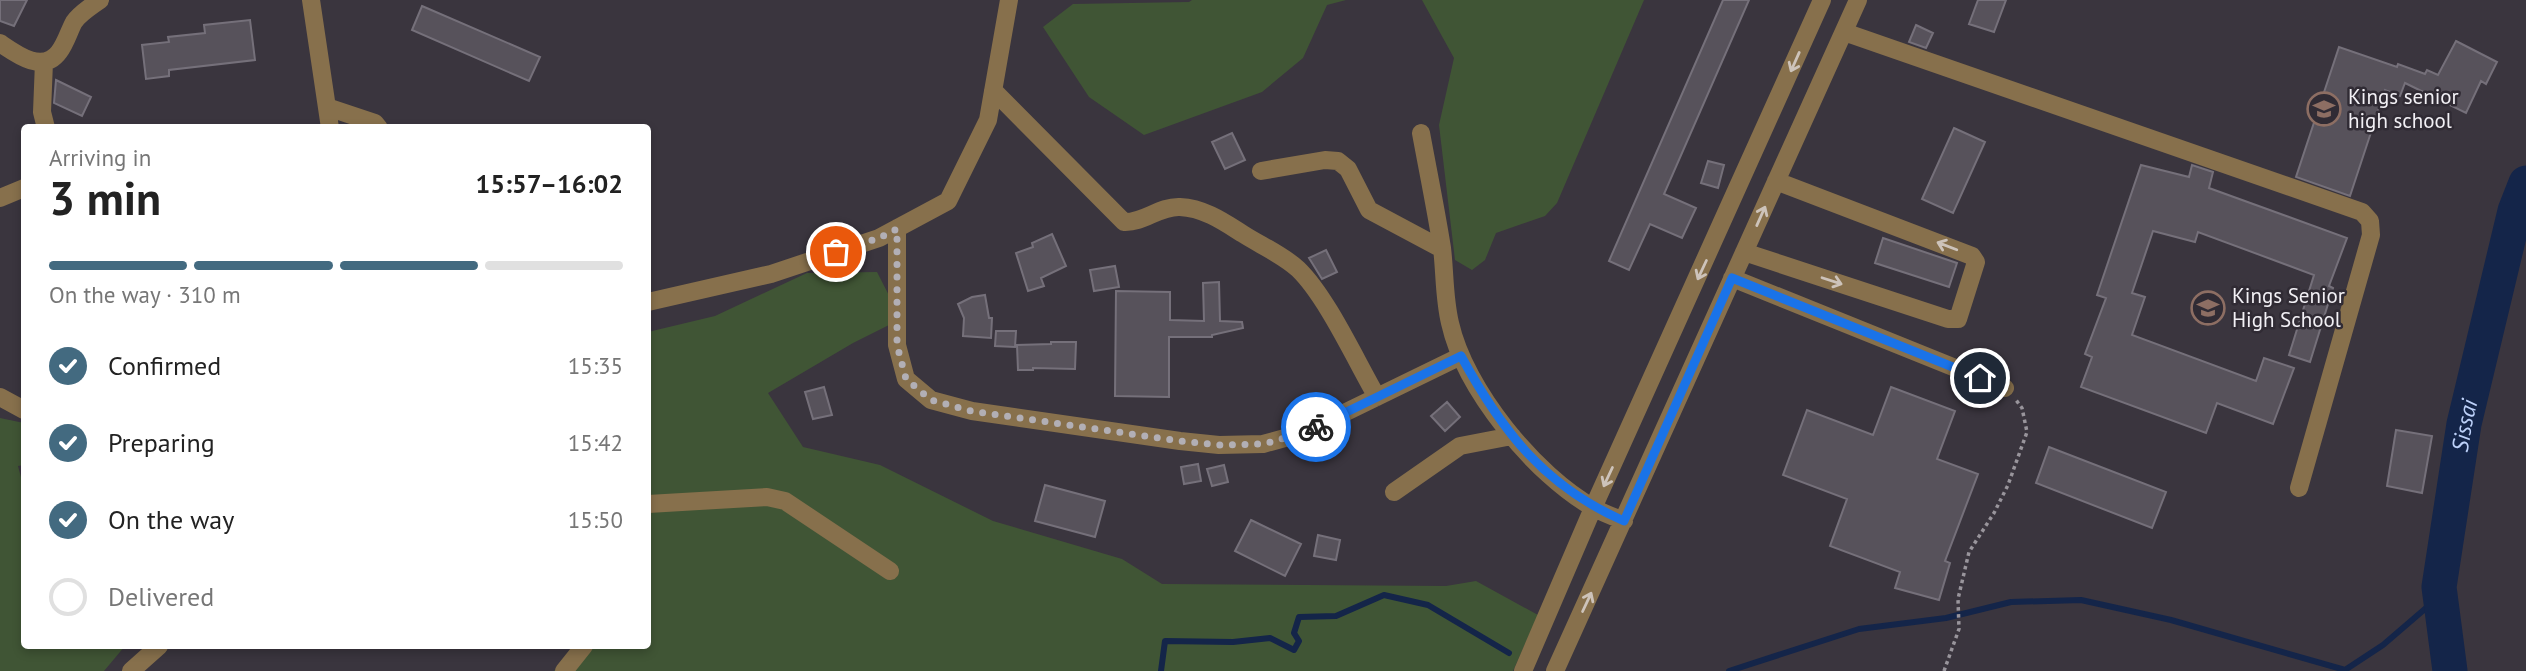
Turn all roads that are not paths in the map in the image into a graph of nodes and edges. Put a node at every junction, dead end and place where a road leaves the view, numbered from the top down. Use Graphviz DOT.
graph roads {
  1 [pos="100,0"];
  2 [pos="310,0"];
  3 [pos="1009,0"];
  4 [pos="1822,0"];
  5 [pos="1858,0"];
  6 [pos="1844,32"];
  7 [pos="0,43"];
  8 [pos="44,62"];
  9 [pos="993,90"];
  10 [pos="327,107"];
  11 [pos="45,124"];
  12 [pos="329,124"];
  13 [pos="376,124"];
  14 [pos="1421,133"];
  15 [pos="1261,171"];
  16 [pos="1776,181"];
  17 [pos="21,189"];
  18 [pos="0,198"];
  19 [pos="897,229"];
  20 [pos="1442,249"];
  21 [pos="1744,252"];
  22 [pos="1732,278"];
  23 [pos="651,304"];
  24 [pos="1461,356"];
  25 [pos="2005,388"];
  26 [pos="0,397"];
  27 [pos="1377,397"];
  28 [pos="21,408"];
  29 [pos="1512,436"];
  30 [pos="2299,488"];
  31 [pos="1394,492"];
  32 [pos="651,504"];
  33 [pos="1594,508"];
  34 [pos="1624,521"];
  35 [pos="890,571"];
  36 [pos="156,649"];
  37 [pos="582,649"];
  38 [pos="1556,667"];
  39 [pos="131,671"];
  40 [pos="564,671"];
  41 [pos="1523,671"];
  1 -- 8 [label="street"];
  2 -- 10 [label="street"];
  3 -- 9 [label="street"];
  4 -- 33 [label="street, one-way"];
  5 -- 6 [label="street"];
  6 -- 16 [label="street"];
  6 -- 30 [label="street"];
  7 -- 8 [label="street"];
  8 -- 11 [label="street"];
  9 -- 19 [label="street"];
  9 -- 27 [label="street"];
  10 -- 12 [label="street"];
  10 -- 13 [label="street"];
  14 -- 20 [label="street"];
  15 -- 20 [label="street"];
  21 -- 16 [label="street, one-way"];
  21 -- 16 [label="street, one-way"];
  17 -- 18 [label="street"];
  19 -- 23 [label="street"];
  19 -- 27 [label="street"];
  20 -- 24 [label="street"];
  21 -- 22 [label="street"];
  22 -- 25 [label="street"];
  22 -- 34 [label="street"];
  24 -- 27 [label="street"];
  24 -- 29 [label="street"];
  26 -- 28 [label="street"];
  29 -- 31 [label="street"];
  29 -- 33 [label="street"];
  32 -- 35 [label="street"];
  33 -- 34 [label="street"];
  33 -- 41 [label="street"];
  38 -- 34 [label="street, one-way"];
  36 -- 39 [label="street"];
  37 -- 40 [label="street"];
}
